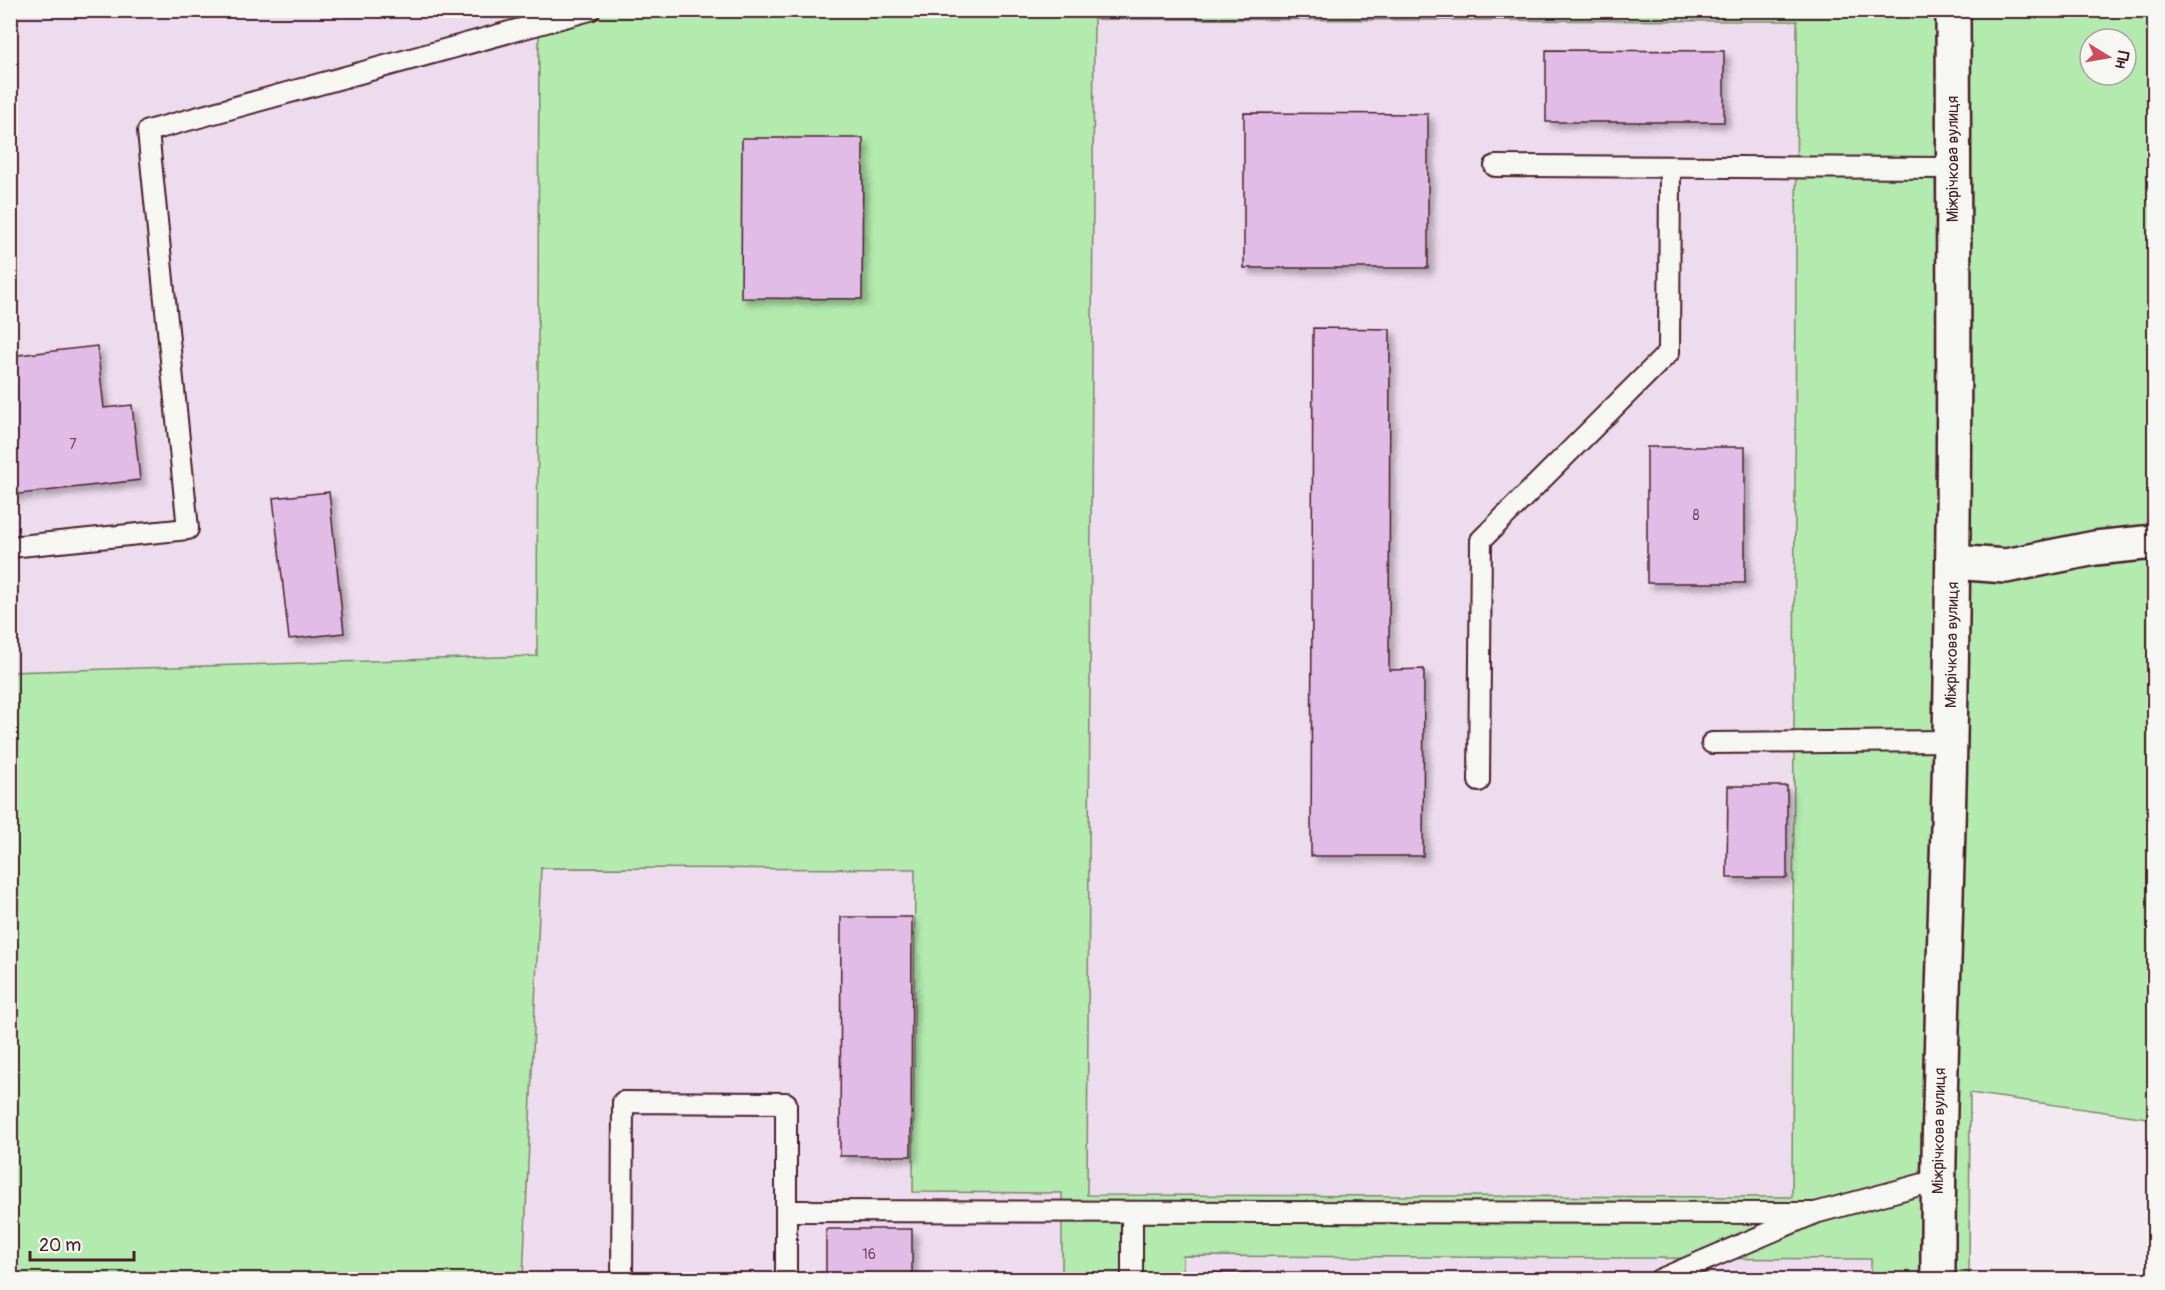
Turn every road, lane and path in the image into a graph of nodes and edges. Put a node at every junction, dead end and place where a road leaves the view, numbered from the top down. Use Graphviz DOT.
graph roads {
  1 [pos="590,10"];
  2 [pos="1953,10"];
  3 [pos="1495,166"];
  4 [pos="1670,167"];
  5 [pos="1954,168"];
  6 [pos="2154,542"];
  7 [pos="10,547"];
  8 [pos="1953,562"];
  9 [pos="1950,741"];
  10 [pos="1712,743"];
  11 [pos="1479,781"];
  12 [pos="1938,1180"];
  13 [pos="786,1211"];
  14 [pos="1132,1212"];
  15 [pos="1815,1213"];
  16 [pos="622,1280"];
  17 [pos="786,1280"];
  18 [pos="1132,1280"];
  19 [pos="1659,1280"];
  20 [pos="1938,1280"];
  1 -- 7 [label="lane"];
  2 -- 5 [label="street, Міжрічкова вулиця"];
  3 -- 4 [label="lane"];
  4 -- 5 [label="lane"];
  4 -- 11 [label="lane"];
  5 -- 8 [label="street, Міжрічкова вулиця"];
  6 -- 8 [label="street"];
  8 -- 9 [label="street, Міжрічкова вулиця"];
  9 -- 10 [label="lane"];
  9 -- 12 [label="street, Міжрічкова вулиця"];
  12 -- 15 [label="lane"];
  12 -- 20 [label="street, Міжрічкова вулиця"];
  13 -- 14 [label="lane"];
  13 -- 16 [label="lane"];
  13 -- 17 [label="lane"];
  14 -- 15 [label="lane"];
  14 -- 18 [label="lane"];
  15 -- 19 [label="lane"];
}
